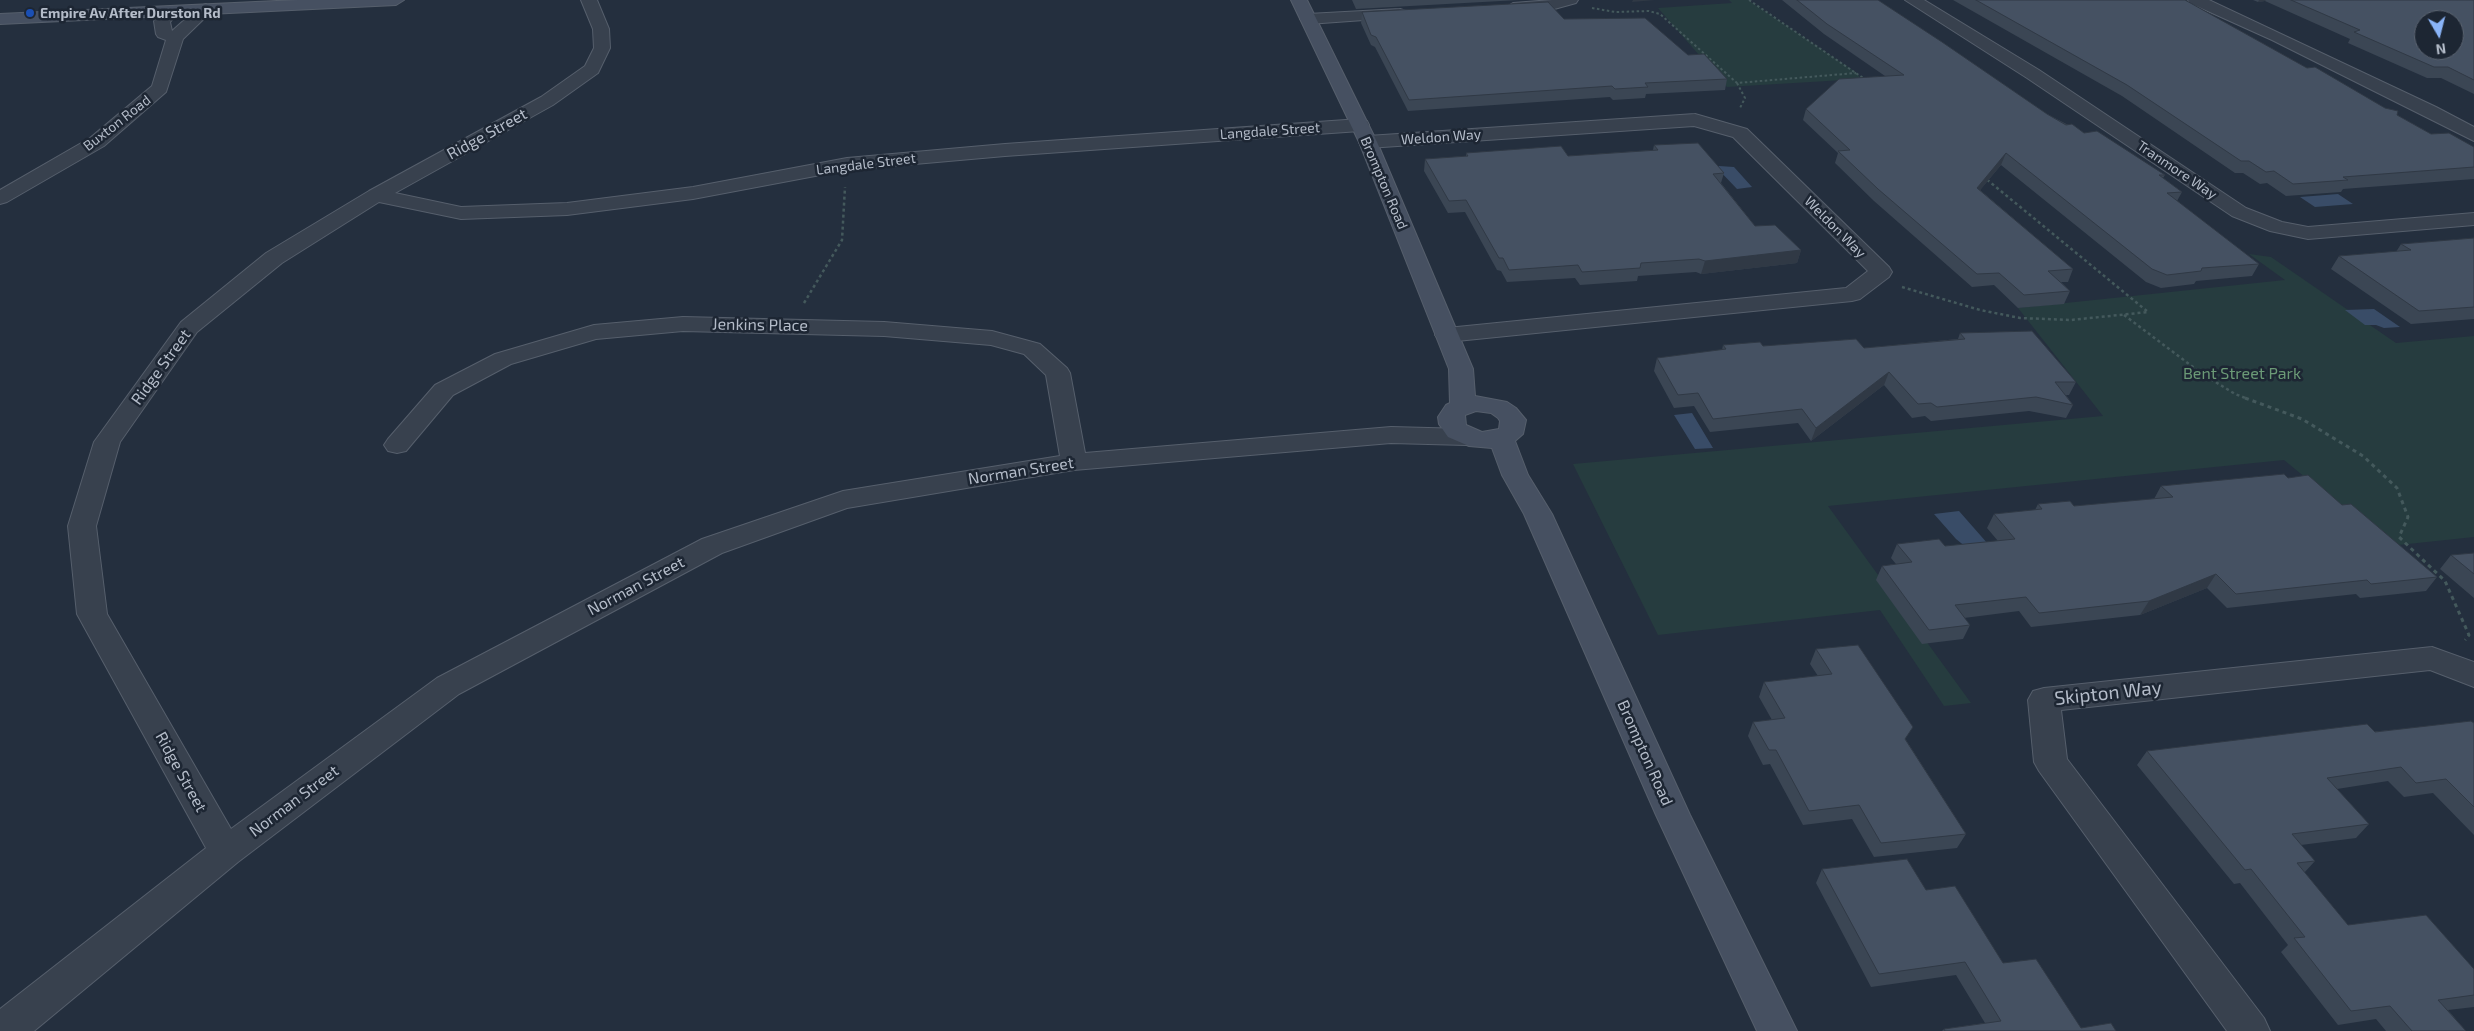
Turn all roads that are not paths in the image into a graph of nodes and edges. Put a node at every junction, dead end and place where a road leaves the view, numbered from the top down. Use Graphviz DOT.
graph roads {
  1 [pos="396,0"];
  2 [pos="589,0"];
  3 [pos="1299,0"];
  4 [pos="1913,0"];
  5 [pos="2196,0"];
  6 [pos="1570,1"];
  7 [pos="1498,8"];
  8 [pos="206,9"];
  9 [pos="172,10"];
  10 [pos="1419,13"];
  11 [pos="1308,18"];
  12 [pos="0,19"];
  13 [pos="175,37"];
  14 [pos="1364,134"];
  15 [pos="2474,135"];
  16 [pos="376,195"];
  17 [pos="0,198"];
  18 [pos="2474,219"];
  19 [pos="1447,335"];
  20 [pos="1461,369"];
  21 [pos="1498,407"];
  22 [pos="1459,408"];
  23 [pos="1391,435"];
  24 [pos="1482,438"];
  25 [pos="397,445"];
  26 [pos="1074,462"];
  27 [pos="2474,675"];
  28 [pos="226,852"];
  29 [pos="2,1031"];
  30 [pos="1776,1031"];
  31 [pos="2250,1031"];
  1 -- 8 [label="street"];
  2 -- 16 [label="street, Ridge Street"];
  3 -- 11 [label="street, Brompton Road"];
  4 -- 18 [label="street, Tranmore Way"];
  5 -- 15 [label="street"];
  6 -- 7 [label="street"];
  8 -- 9 [label="street"];
  8 -- 13 [label="street"];
  9 -- 12 [label="street"];
  9 -- 13 [label="street"];
  10 -- 11 [label="street"];
  11 -- 14 [label="street, Brompton Road"];
  13 -- 17 [label="street, Buxton Road"];
  14 -- 16 [label="street, Langdale Street"];
  14 -- 19 [label="street, Brompton Road"];
  14 -- 19 [label="street, Weldon Way"];
  16 -- 28 [label="street, Ridge Street"];
  19 -- 20 [label="street, Brompton Road"];
  20 -- 21 [label="street, Brompton Road"];
  20 -- 22 [label="street, Brompton Road"];
  21 -- 22 [label="street"];
  21 -- 24 [label="street, Brompton Road"];
  22 -- 23 [label="street, Norman Street"];
  22 -- 24 [label="street, Brompton Road"];
  23 -- 24 [label="street, Norman Street"];
  23 -- 26 [label="street, Norman Street"];
  24 -- 30 [label="street, Brompton Road"];
  25 -- 26 [label="street, Jenkins Place"];
  26 -- 28 [label="street, Norman Street"];
  27 -- 31 [label="street, Skipton Way"];
  28 -- 29 [label="street, Norman Street"];
}
